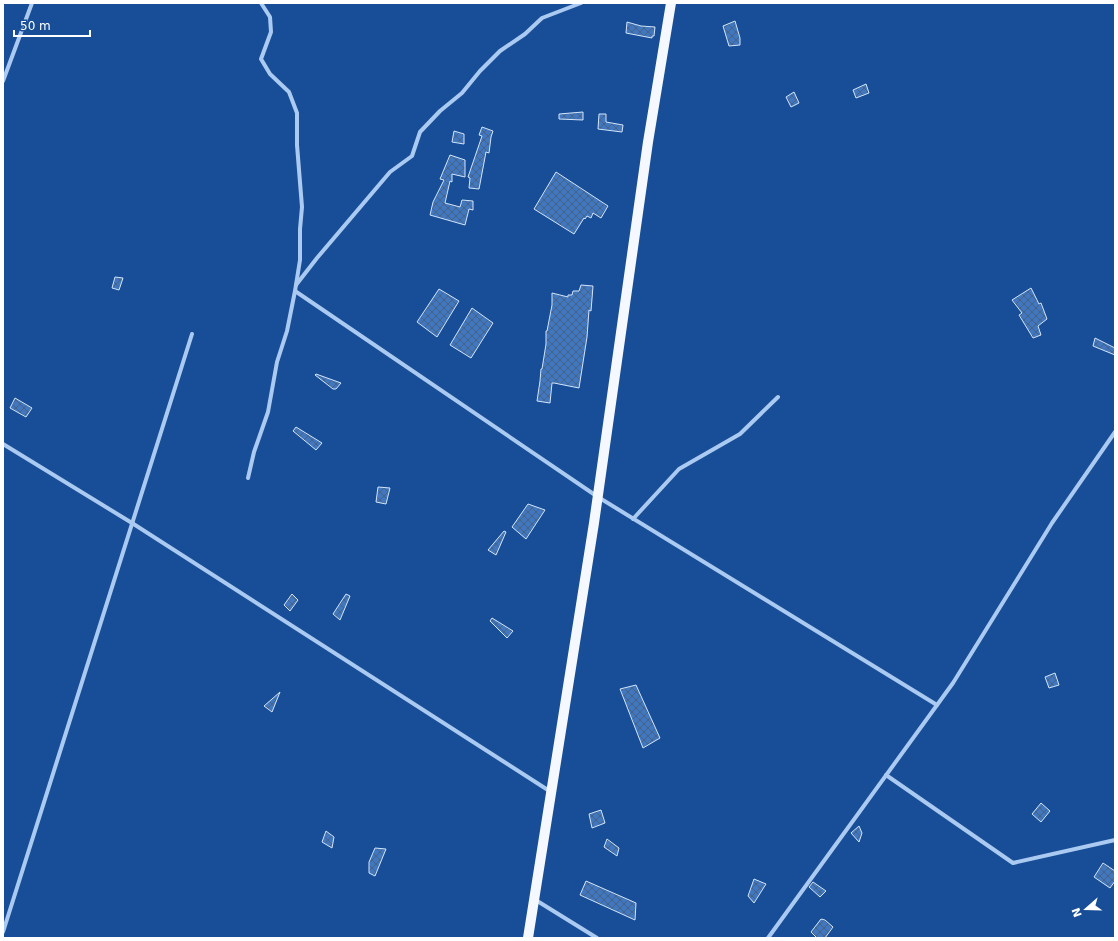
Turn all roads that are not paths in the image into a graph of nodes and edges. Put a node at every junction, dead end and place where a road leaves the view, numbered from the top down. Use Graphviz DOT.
graph roads {
  1 [pos="32,3"];
  2 [pos="261,3"];
  3 [pos="581,3"];
  4 [pos="671,3"];
  5 [pos="3,81"];
  6 [pos="296,286"];
  7 [pos="295,291"];
  8 [pos="192,334"];
  9 [pos="778,397"];
  10 [pos="1115,432"];
  11 [pos="3,444"];
  12 [pos="248,478"];
  13 [pos="598,498"];
  14 [pos="633,519"];
  15 [pos="132,523"];
  16 [pos="937,705"];
  17 [pos="886,775"];
  18 [pos="551,792"];
  19 [pos="1115,840"];
  20 [pos="534,899"];
  21 [pos="3,932"];
  22 [pos="528,938"];
  23 [pos="597,938"];
  24 [pos="768,938"];
  1 -- 5 [label="street"];
  2 -- 6 [label="street"];
  3 -- 6 [label="street"];
  4 -- 13 [label="main road"];
  6 -- 7 [label="street"];
  7 -- 12 [label="street"];
  7 -- 13 [label="street"];
  8 -- 15 [label="street"];
  9 -- 14 [label="street"];
  10 -- 16 [label="street"];
  11 -- 15 [label="street"];
  13 -- 14 [label="street"];
  13 -- 18 [label="main road"];
  14 -- 16 [label="street"];
  15 -- 18 [label="street"];
  15 -- 21 [label="street"];
  16 -- 17 [label="street"];
  17 -- 19 [label="street"];
  17 -- 24 [label="street"];
  18 -- 20 [label="main road"];
  20 -- 22 [label="main road"];
  20 -- 23 [label="street"];
}
